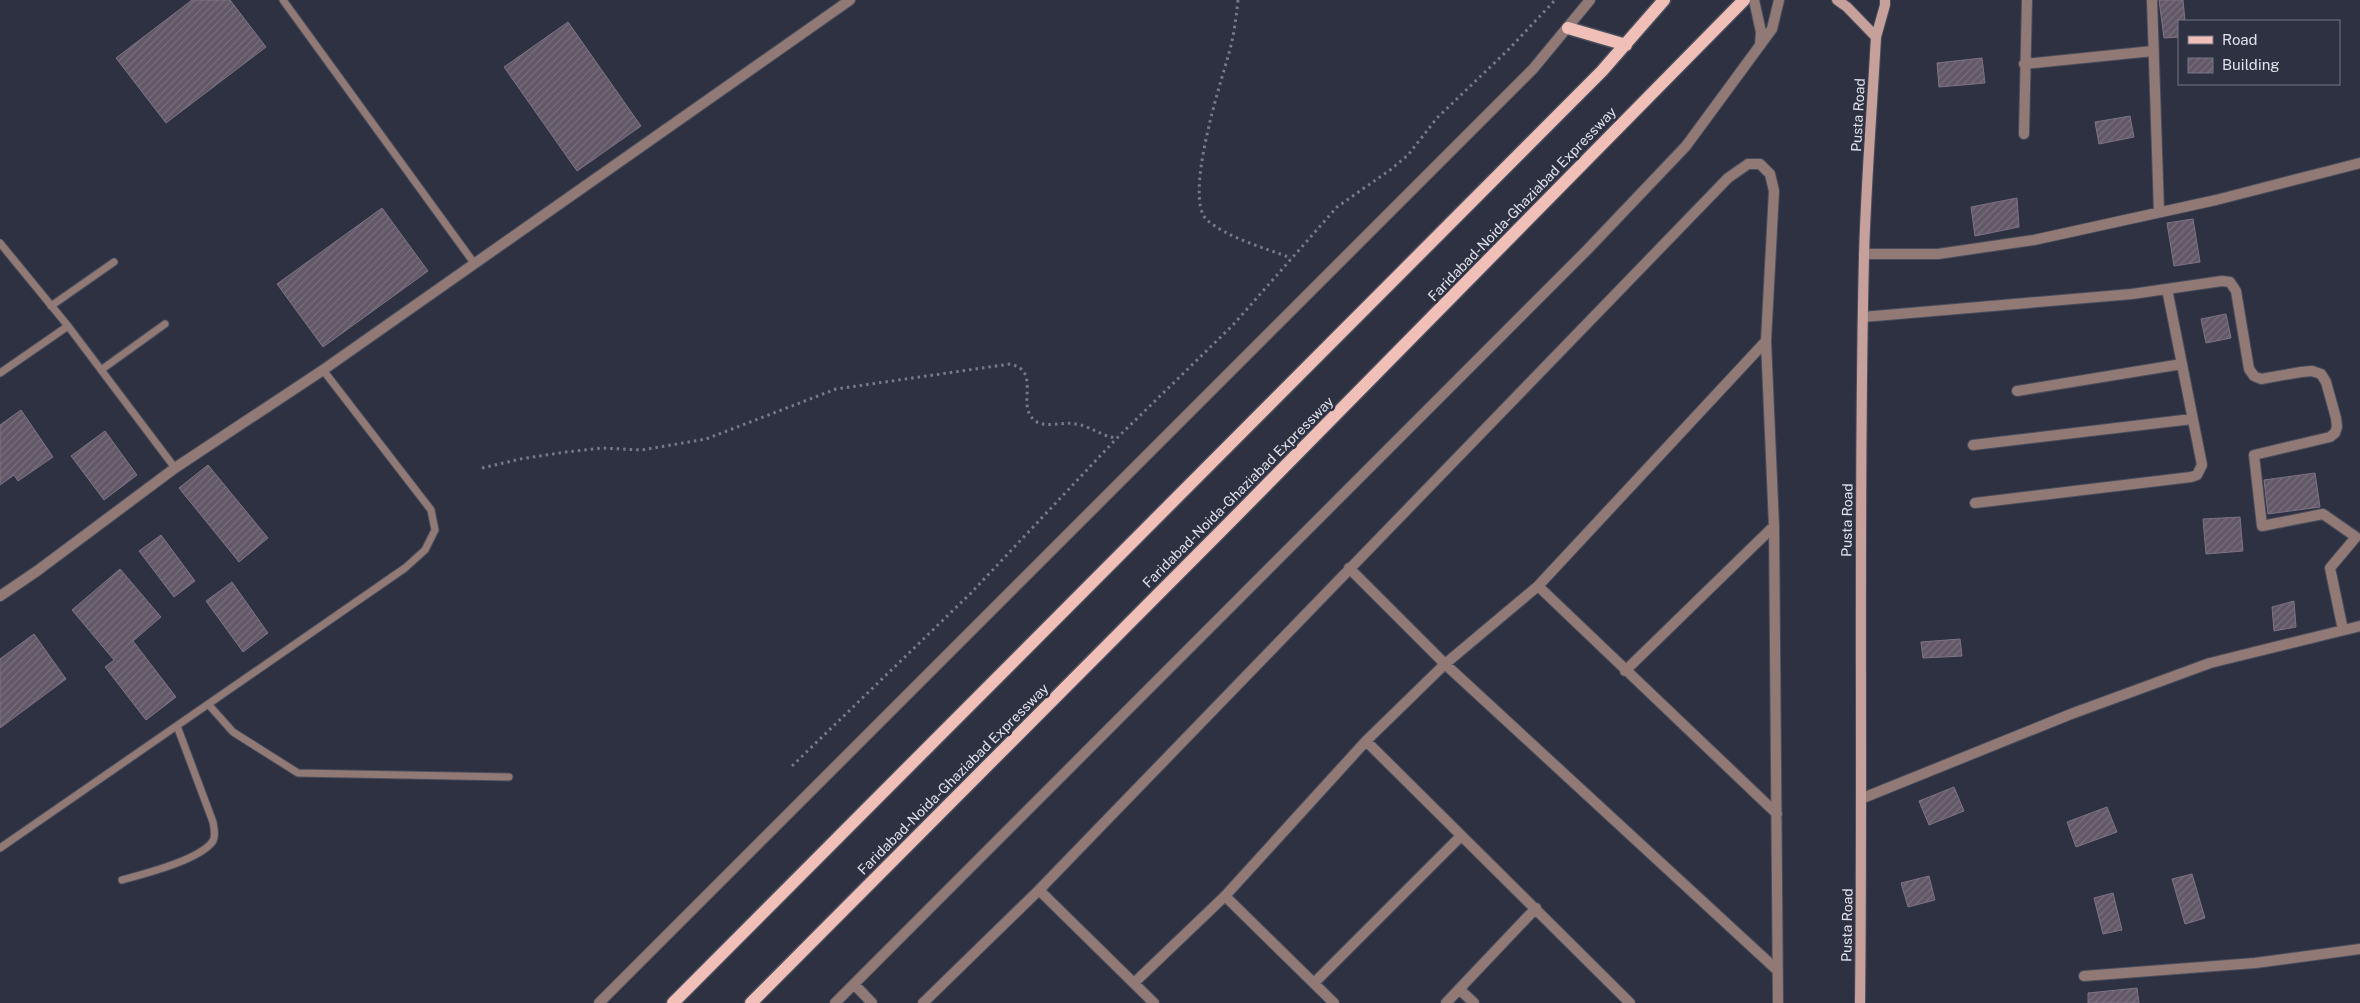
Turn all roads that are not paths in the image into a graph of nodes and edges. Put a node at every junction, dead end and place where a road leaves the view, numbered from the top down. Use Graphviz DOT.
graph roads {
  1 [pos="284,0"];
  2 [pos="850,0"];
  3 [pos="1590,0"];
  4 [pos="1664,0"];
  5 [pos="1744,0"];
  6 [pos="1754,0"];
  7 [pos="1779,0"];
  8 [pos="1837,0"];
  9 [pos="1885,0"];
  10 [pos="2027,0"];
  11 [pos="2152,0"];
  12 [pos="1568,28"];
  13 [pos="1876,38"];
  14 [pos="1626,45"];
  15 [pos="1760,46"];
  16 [pos="2153,51"];
  17 [pos="2024,64"];
  18 [pos="2024,134"];
  19 [pos="2360,163"];
  20 [pos="2159,212"];
  21 [pos="0,242"];
  22 [pos="1864,254"];
  23 [pos="114,262"];
  24 [pos="474,263"];
  25 [pos="2168,289"];
  26 [pos="51,306"];
  27 [pos="1863,317"];
  28 [pos="166,324"];
  29 [pos="68,326"];
  30 [pos="1766,341"];
  31 [pos="2182,364"];
  32 [pos="101,370"];
  33 [pos="323,370"];
  34 [pos="0,373"];
  35 [pos="2017,390"];
  36 [pos="2192,419"];
  37 [pos="1972,445"];
  38 [pos="175,468"];
  39 [pos="1975,503"];
  40 [pos="1774,526"];
  41 [pos="1350,568"];
  42 [pos="1538,586"];
  43 [pos="0,596"];
  44 [pos="2360,626"];
  45 [pos="2343,630"];
  46 [pos="1445,664"];
  47 [pos="1626,671"];
  48 [pos="208,704"];
  49 [pos="177,726"];
  50 [pos="1366,741"];
  51 [pos="509,777"];
  52 [pos="1863,798"];
  53 [pos="1777,814"];
  54 [pos="1461,836"];
  55 [pos="0,848"];
  56 [pos="122,880"];
  57 [pos="1039,890"];
  58 [pos="1225,896"];
  59 [pos="1536,908"];
  60 [pos="2360,949"];
  61 [pos="1777,970"];
  62 [pos="2084,976"];
  63 [pos="1134,983"];
  64 [pos="1314,983"];
  65 [pos="854,984"];
  66 [pos="1459,989"];
  67 [pos="599,1003"];
  68 [pos="673,1003"];
  69 [pos="750,1003"];
  70 [pos="835,1003"];
  71 [pos="872,1003"];
  72 [pos="923,1003"];
  73 [pos="1154,1003"];
  74 [pos="1334,1003"];
  75 [pos="1446,1003"];
  76 [pos="1474,1003"];
  77 [pos="1630,1003"];
  78 [pos="1778,1003"];
  79 [pos="1860,1003"];
  1 -- 24 [label="lane"];
  2 -- 24 [label="street"];
  3 -- 12 [label="street"];
  4 -- 14 [label="main road"];
  5 -- 69 [label="main road, Faridabad-Noida-Ghaziabad Expressway"];
  6 -- 15 [label="street"];
  7 -- 15 [label="street"];
  8 -- 13 [label="street"];
  9 -- 13 [label="street, Pusta Road"];
  10 -- 17 [label="street"];
  11 -- 16 [label="street"];
  12 -- 14 [label="main road"];
  12 -- 67 [label="street"];
  13 -- 22 [label="street, Pusta Road"];
  14 -- 68 [label="main road"];
  15 -- 65 [label="street"];
  16 -- 17 [label="street"];
  16 -- 20 [label="street"];
  17 -- 18 [label="street"];
  19 -- 20 [label="street"];
  20 -- 22 [label="street"];
  21 -- 26 [label="lane"];
  22 -- 27 [label="street, Pusta Road"];
  23 -- 26 [label="lane"];
  24 -- 33 [label="street"];
  25 -- 27 [label="street"];
  25 -- 31 [label="street"];
  25 -- 45 [label="street"];
  26 -- 29 [label="lane"];
  27 -- 52 [label="street, Pusta Road"];
  28 -- 32 [label="lane"];
  29 -- 32 [label="lane"];
  29 -- 34 [label="lane"];
  30 -- 40 [label="street"];
  30 -- 41 [label="street"];
  30 -- 42 [label="street"];
  31 -- 35 [label="street"];
  31 -- 36 [label="street"];
  32 -- 38 [label="lane"];
  33 -- 38 [label="street"];
  33 -- 48 [label="lane"];
  36 -- 37 [label="street"];
  36 -- 39 [label="street"];
  38 -- 43 [label="street"];
  40 -- 47 [label="street"];
  40 -- 53 [label="street"];
  41 -- 46 [label="street"];
  41 -- 57 [label="street"];
  42 -- 46 [label="street"];
  42 -- 47 [label="street"];
  44 -- 45 [label="street"];
  45 -- 52 [label="street"];
  46 -- 50 [label="street"];
  46 -- 61 [label="street"];
  47 -- 53 [label="street"];
  48 -- 49 [label="lane"];
  48 -- 51 [label="lane"];
  49 -- 55 [label="lane"];
  49 -- 56 [label="lane"];
  50 -- 54 [label="street"];
  50 -- 58 [label="street"];
  52 -- 79 [label="street, Pusta Road"];
  53 -- 61 [label="street"];
  54 -- 59 [label="street"];
  54 -- 64 [label="street"];
  57 -- 63 [label="street"];
  57 -- 72 [label="street"];
  58 -- 63 [label="street"];
  58 -- 64 [label="street"];
  59 -- 66 [label="street"];
  59 -- 77 [label="street"];
  60 -- 62 [label="street"];
  61 -- 78 [label="street"];
  63 -- 73 [label="street"];
  64 -- 74 [label="street"];
  65 -- 70 [label="street"];
  65 -- 71 [label="street"];
  66 -- 75 [label="street"];
  66 -- 76 [label="street"];
}
